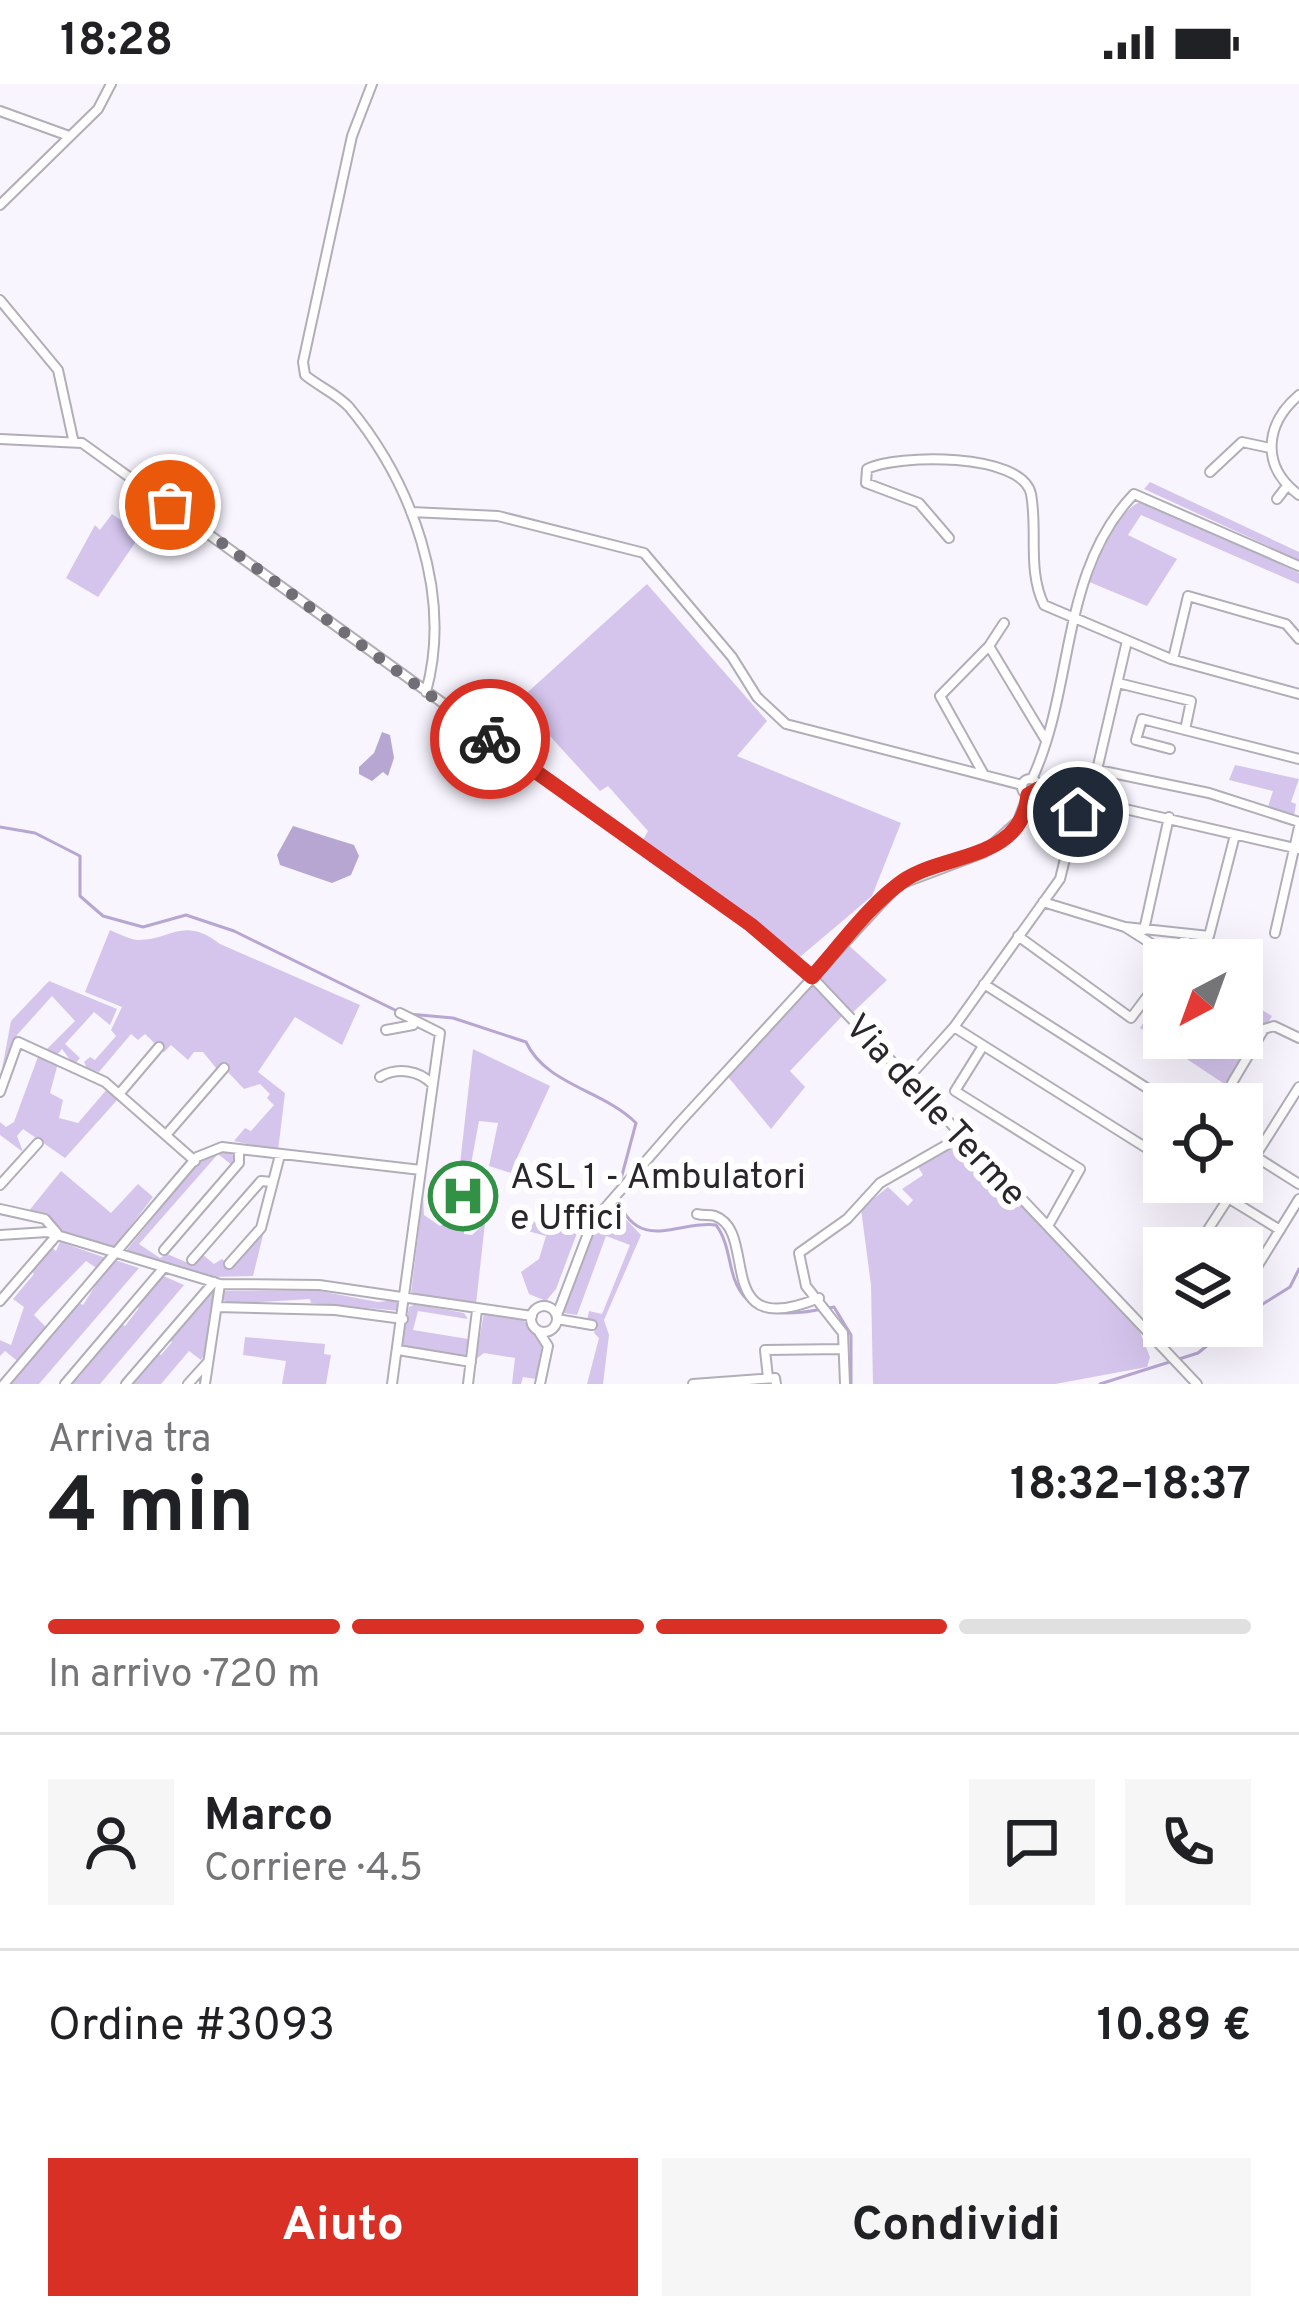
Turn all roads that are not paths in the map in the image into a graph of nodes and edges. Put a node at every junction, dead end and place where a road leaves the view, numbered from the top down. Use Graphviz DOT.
graph roads {
  1 [pos="111,84"];
  2 [pos="372,84"];
  3 [pos="0,111"];
  4 [pos="69,136"];
  5 [pos="0,205"];
  6 [pos="0,300"];
  7 [pos="1299,395"];
  8 [pos="73,439"];
  9 [pos="0,440"];
  10 [pos="1270,448"];
  11 [pos="1210,472"];
  12 [pos="1287,486"];
  13 [pos="1299,495"];
  14 [pos="1277,500"];
  15 [pos="410,512"];
  16 [pos="949,538"];
  17 [pos="1299,566"];
  18 [pos="1074,617"];
  19 [pos="1004,623"];
  20 [pos="1299,639"];
  21 [pos="1127,641"];
  22 [pos="989,646"];
  23 [pos="1173,659"];
  24 [pos="1118,683"];
  25 [pos="426,692"];
  26 [pos="1299,694"];
  27 [pos="1185,730"];
  28 [pos="1045,739"];
  29 [pos="1171,749"];
  30 [pos="1299,759"];
  31 [pos="1098,770"];
  32 [pos="984,775"];
  33 [pos="1032,779"];
  34 [pos="1022,785"];
  35 [pos="1033,792"];
  36 [pos="1085,799"];
  37 [pos="1169,817"];
  38 [pos="1299,825"];
  39 [pos="1236,834"];
  40 [pos="1296,848"];
  41 [pos="1043,902"];
  42 [pos="1125,927"];
  43 [pos="1144,929"];
  44 [pos="1275,933"];
  45 [pos="1018,936"];
  46 [pos="1186,936"];
  47 [pos="1143,939"];
  48 [pos="1184,939"];
  49 [pos="812,977"];
  50 [pos="984,984"];
  51 [pos="1143,1002"];
  52 [pos="400,1013"];
  53 [pos="414,1024"];
  54 [pos="953,1027"];
  55 [pos="386,1030"];
  56 [pos="1299,1038"];
  57 [pos="983,1046"];
  58 [pos="159,1047"];
  59 [pos="224,1068"];
  60 [pos="380,1077"];
  61 [pos="909,1077"];
  62 [pos="1232,1083"];
  63 [pos="433,1085"];
  64 [pos="1143,1085"];
  65 [pos="1299,1087"];
  66 [pos="0,1092"];
  67 [pos="120,1093"];
  68 [pos="166,1135"];
  69 [pos="962,1136"];
  70 [pos="38,1143"];
  71 [pos="1263,1143"];
  72 [pos="1143,1146"];
  73 [pos="238,1149"];
  74 [pos="280,1155"];
  75 [pos="195,1161"];
  76 [pos="1263,1161"];
  77 [pos="422,1170"];
  78 [pos="272,1182"];
  79 [pos="1299,1184"];
  80 [pos="0,1185"];
  81 [pos="1299,1199"];
  82 [pos="1236,1203"];
  83 [pos="0,1209"];
  84 [pos="697,1214"];
  85 [pos="1048,1226"];
  86 [pos="1280,1230"];
  87 [pos="0,1235"];
  88 [pos="57,1235"];
  89 [pos="164,1250"];
  90 [pos="114,1256"];
  91 [pos="1263,1257"];
  92 [pos="192,1261"];
  93 [pos="229,1264"];
  94 [pos="162,1270"];
  95 [pos="217,1283"];
  96 [pos="406,1296"];
  97 [pos="560,1300"];
  98 [pos="0,1301"];
  99 [pos="825,1304"];
  100 [pos="546,1306"];
  101 [pos="217,1307"];
  102 [pos="477,1310"];
  103 [pos="532,1316"];
  104 [pos="557,1317"];
  105 [pos="403,1319"];
  106 [pos="1143,1324"];
  107 [pos="592,1325"];
  108 [pos="538,1330"];
  109 [pos="551,1330"];
  110 [pos="548,1346"];
  111 [pos="1165,1347"];
  112 [pos="843,1349"];
  113 [pos="398,1350"];
  114 [pos="210,1360"];
  115 [pos="471,1362"];
  116 [pos="772,1381"];
  117 [pos="4,1384"];
  118 [pos="64,1384"];
  119 [pos="126,1384"];
  120 [pos="188,1384"];
  121 [pos="205,1384"];
  122 [pos="392,1384"];
  123 [pos="468,1384"];
  124 [pos="540,1384"];
  125 [pos="693,1384"];
  126 [pos="845,1384"];
  127 [pos="1197,1384"];
  1 -- 4 [label="street"];
  2 -- 15 [label="street"];
  3 -- 4 [label="street"];
  4 -- 5 [label="street"];
  6 -- 8 [label="street"];
  7 -- 10 [label="street"];
  8 -- 9 [label="street"];
  8 -- 25 [label="street, Via delle Terme"];
  10 -- 11 [label="street"];
  10 -- 12 [label="street"];
  12 -- 13 [label="street"];
  12 -- 14 [label="street"];
  15 -- 25 [label="street"];
  15 -- 32 [label="street"];
  16 -- 18 [label="street"];
  17 -- 18 [label="street"];
  18 -- 21 [label="street"];
  18 -- 28 [label="street"];
  19 -- 22 [label="street"];
  20 -- 23 [label="street"];
  21 -- 23 [label="street"];
  21 -- 24 [label="street"];
  22 -- 28 [label="street"];
  22 -- 32 [label="street"];
  23 -- 26 [label="street"];
  24 -- 27 [label="street"];
  24 -- 31 [label="street"];
  25 -- 49 [label="street, Via delle Terme"];
  27 -- 29 [label="street"];
  27 -- 30 [label="street"];
  28 -- 33 [label="street"];
  31 -- 36 [label="street"];
  31 -- 38 [label="street"];
  32 -- 34 [label="street"];
  33 -- 34 [label="street"];
  33 -- 35 [label="street"];
  34 -- 35 [label="street"];
  35 -- 36 [label="street"];
  35 -- 49 [label="street"];
  36 -- 37 [label="street"];
  36 -- 41 [label="street"];
  37 -- 39 [label="street"];
  37 -- 43 [label="street"];
  38 -- 40 [label="street"];
  39 -- 40 [label="street"];
  39 -- 46 [label="street"];
  40 -- 44 [label="street"];
  41 -- 42 [label="street"];
  41 -- 45 [label="street"];
  42 -- 43 [label="street"];
  42 -- 47 [label="street"];
  43 -- 46 [label="street"];
  45 -- 50 [label="street"];
  45 -- 51 [label="street"];
  46 -- 48 [label="street"];
  49 -- 61 [label="street, Via delle Terme"];
  49 -- 97 [label="street"];
  50 -- 54 [label="street"];
  50 -- 64 [label="street"];
  52 -- 53 [label="street"];
  53 -- 55 [label="street"];
  53 -- 63 [label="street"];
  54 -- 57 [label="street"];
  54 -- 61 [label="street"];
  56 -- 62 [label="street"];
  57 -- 72 [label="street"];
  57 -- 85 [label="street"];
  58 -- 67 [label="street"];
  59 -- 68 [label="street"];
  60 -- 63 [label="street"];
  61 -- 69 [label="street, Via delle Terme"];
  63 -- 77 [label="street"];
  65 -- 71 [label="street"];
  66 -- 67 [label="street"];
  67 -- 68 [label="street"];
  68 -- 75 [label="street"];
  69 -- 85 [label="street, Via delle Terme"];
  69 -- 99 [label="street"];
  70 -- 80 [label="street"];
  73 -- 74 [label="street"];
  73 -- 75 [label="street"];
  73 -- 89 [label="street"];
  74 -- 77 [label="street"];
  74 -- 78 [label="street"];
  75 -- 90 [label="street"];
  76 -- 79 [label="street"];
  77 -- 96 [label="street"];
  78 -- 92 [label="street"];
  78 -- 93 [label="street"];
  81 -- 86 [label="street"];
  82 -- 86 [label="street"];
  83 -- 88 [label="street"];
  84 -- 99 [label="street"];
  85 -- 106 [label="street, Via delle Terme"];
  86 -- 91 [label="street"];
  87 -- 88 [label="street"];
  88 -- 90 [label="street"];
  88 -- 98 [label="street"];
  90 -- 94 [label="street"];
  90 -- 117 [label="street"];
  94 -- 95 [label="street"];
  94 -- 118 [label="street"];
  95 -- 96 [label="street"];
  95 -- 101 [label="street"];
  95 -- 119 [label="street"];
  96 -- 102 [label="street"];
  96 -- 105 [label="street"];
  97 -- 100 [label="street"];
  97 -- 104 [label="street"];
  99 -- 112 [label="street"];
  100 -- 103 [label="street"];
  100 -- 104 [label="street"];
  101 -- 105 [label="street"];
  101 -- 114 [label="street"];
  102 -- 103 [label="street"];
  102 -- 115 [label="street"];
  103 -- 108 [label="street"];
  104 -- 107 [label="street"];
  104 -- 109 [label="street"];
  105 -- 113 [label="street"];
  108 -- 109 [label="street"];
  108 -- 110 [label="street"];
  109 -- 110 [label="street"];
  110 -- 124 [label="street"];
  111 -- 127 [label="street, Via delle Terme"];
  112 -- 116 [label="street"];
  112 -- 126 [label="street"];
  113 -- 115 [label="street"];
  113 -- 122 [label="street"];
  114 -- 120 [label="street"];
  114 -- 121 [label="street"];
  115 -- 123 [label="street"];
  116 -- 125 [label="street"];
}
